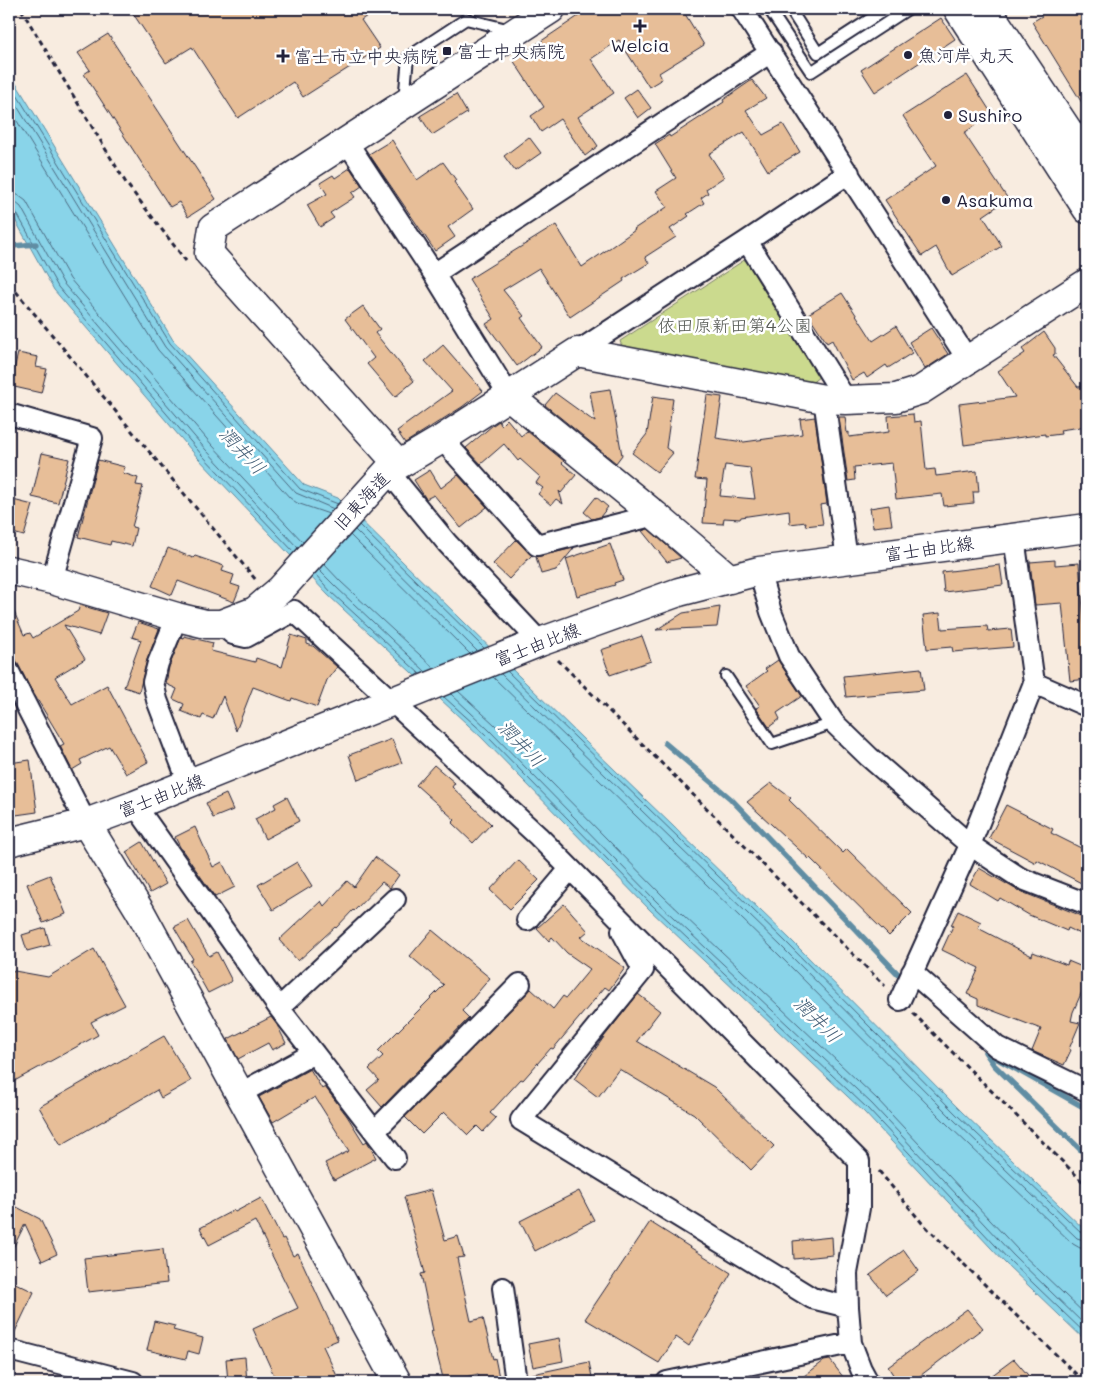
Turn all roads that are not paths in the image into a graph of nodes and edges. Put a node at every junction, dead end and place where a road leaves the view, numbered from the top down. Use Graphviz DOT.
graph roads {
  1 [pos="552,9"];
  2 [pos="742,9"];
  3 [pos="769,9"];
  4 [pos="790,9"];
  5 [pos="886,9"];
  6 [pos="908,9"];
  7 [pos="958,9"];
  8 [pos="987,9"];
  9 [pos="516,31"];
  10 [pos="770,52"];
  11 [pos="403,104"];
  12 [pos="347,142"];
  13 [pos="1087,159"];
  14 [pos="849,172"];
  15 [pos="1087,209"];
  16 [pos="748,241"];
  17 [pos="434,274"];
  18 [pos="1087,283"];
  19 [pos="577,352"];
  20 [pos="968,360"];
  21 [pos="509,396"];
  22 [pos="835,399"];
  23 [pos="9,414"];
  24 [pos="442,439"];
  25 [pos="393,468"];
  26 [pos="655,515"];
  27 [pos="1087,528"];
  28 [pos="1014,536"];
  29 [pos="846,559"];
  30 [pos="9,570"];
  31 [pos="759,571"];
  32 [pos="730,579"];
  33 [pos="52,580"];
  34 [pos="177,617"];
  35 [pos="221,624"];
  36 [pos="536,644"];
  37 [pos="9,672"];
  38 [pos="726,676"];
  39 [pos="1034,683"];
  40 [pos="399,699"];
  41 [pos="1087,706"];
  42 [pos="834,722"];
  43 [pos="190,784"];
  44 [pos="135,805"];
  45 [pos="86,823"];
  46 [pos="9,842"];
  47 [pos="970,845"];
  48 [pos="570,869"];
  49 [pos="395,899"];
  50 [pos="1087,904"];
  51 [pos="527,920"];
  52 [pos="624,924"];
  53 [pos="912,972"];
  54 [pos="520,984"];
  55 [pos="900,1000"];
  56 [pos="279,1008"];
  57 [pos="314,1053"];
  58 [pos="1087,1091"];
  59 [pos="240,1094"];
  60 [pos="375,1131"];
  61 [pos="395,1158"];
  62 [pos="502,1288"];
  63 [pos="848,1307"];
  64 [pos="851,1343"];
  65 [pos="9,1350"];
  66 [pos="133,1382"];
  67 [pos="397,1382"];
  68 [pos="516,1382"];
  69 [pos="667,1382"];
  70 [pos="868,1382"];
  1 -- 9 [label="street"];
  2 -- 10 [label="street"];
  3 -- 6 [label="lane"];
  4 -- 5 [label="lane"];
  7 -- 15 [label="street"];
  8 -- 13 [label="street"];
  9 -- 11 [label="street"];
  9 -- 11 [label="lane"];
  10 -- 14 [label="street"];
  10 -- 17 [label="street"];
  11 -- 12 [label="street"];
  12 -- 17 [label="street"];
  12 -- 25 [label="street"];
  14 -- 16 [label="street"];
  14 -- 20 [label="street"];
  16 -- 19 [label="street"];
  16 -- 22 [label="street"];
  17 -- 21 [label="street"];
  18 -- 20 [label="street"];
  19 -- 21 [label="street, 旧東海道"];
  19 -- 22 [label="street"];
  20 -- 22 [label="street"];
  21 -- 24 [label="street, 旧東海道"];
  21 -- 26 [label="street"];
  22 -- 29 [label="street"];
  23 -- 33 [label="street"];
  24 -- 25 [label="street, 旧東海道"];
  24 -- 26 [label="street"];
  25 -- 35 [label="street, 旧東海道"];
  25 -- 36 [label="street"];
  26 -- 32 [label="street"];
  27 -- 28 [label="street, 富士由比線"];
  28 -- 29 [label="street, 富士由比線"];
  28 -- 39 [label="street"];
  29 -- 31 [label="street, 富士由比線"];
  30 -- 33 [label="street, 旧東海道"];
  31 -- 32 [label="street, 富士由比線"];
  31 -- 42 [label="street"];
  32 -- 36 [label="street, 富士由比線"];
  33 -- 34 [label="street, 旧東海道"];
  34 -- 35 [label="street, 旧東海道"];
  34 -- 43 [label="street"];
  35 -- 40 [label="street"];
  36 -- 40 [label="street, 富士由比線"];
  37 -- 45 [label="street"];
  38 -- 42 [label="lane"];
  39 -- 41 [label="street"];
  39 -- 47 [label="street"];
  40 -- 43 [label="street, 富士由比線"];
  40 -- 48 [label="street"];
  42 -- 47 [label="street"];
  43 -- 44 [label="street, 富士由比線"];
  44 -- 45 [label="street, 富士由比線"];
  44 -- 56 [label="street"];
  45 -- 46 [label="street, 富士由比線"];
  45 -- 59 [label="street"];
  47 -- 50 [label="street"];
  47 -- 53 [label="street"];
  48 -- 51 [label="street"];
  48 -- 52 [label="street"];
  49 -- 56 [label="street"];
  52 -- 63 [label="street"];
  52 -- 63 [label="street"];
  53 -- 55 [label="street"];
  53 -- 58 [label="street"];
  54 -- 60 [label="street"];
  56 -- 57 [label="street"];
  57 -- 59 [label="street"];
  57 -- 60 [label="street"];
  59 -- 67 [label="street"];
  60 -- 61 [label="street"];
  62 -- 68 [label="street"];
  63 -- 64 [label="street"];
  64 -- 69 [label="street"];
  64 -- 70 [label="street"];
  65 -- 66 [label="street"];
}
